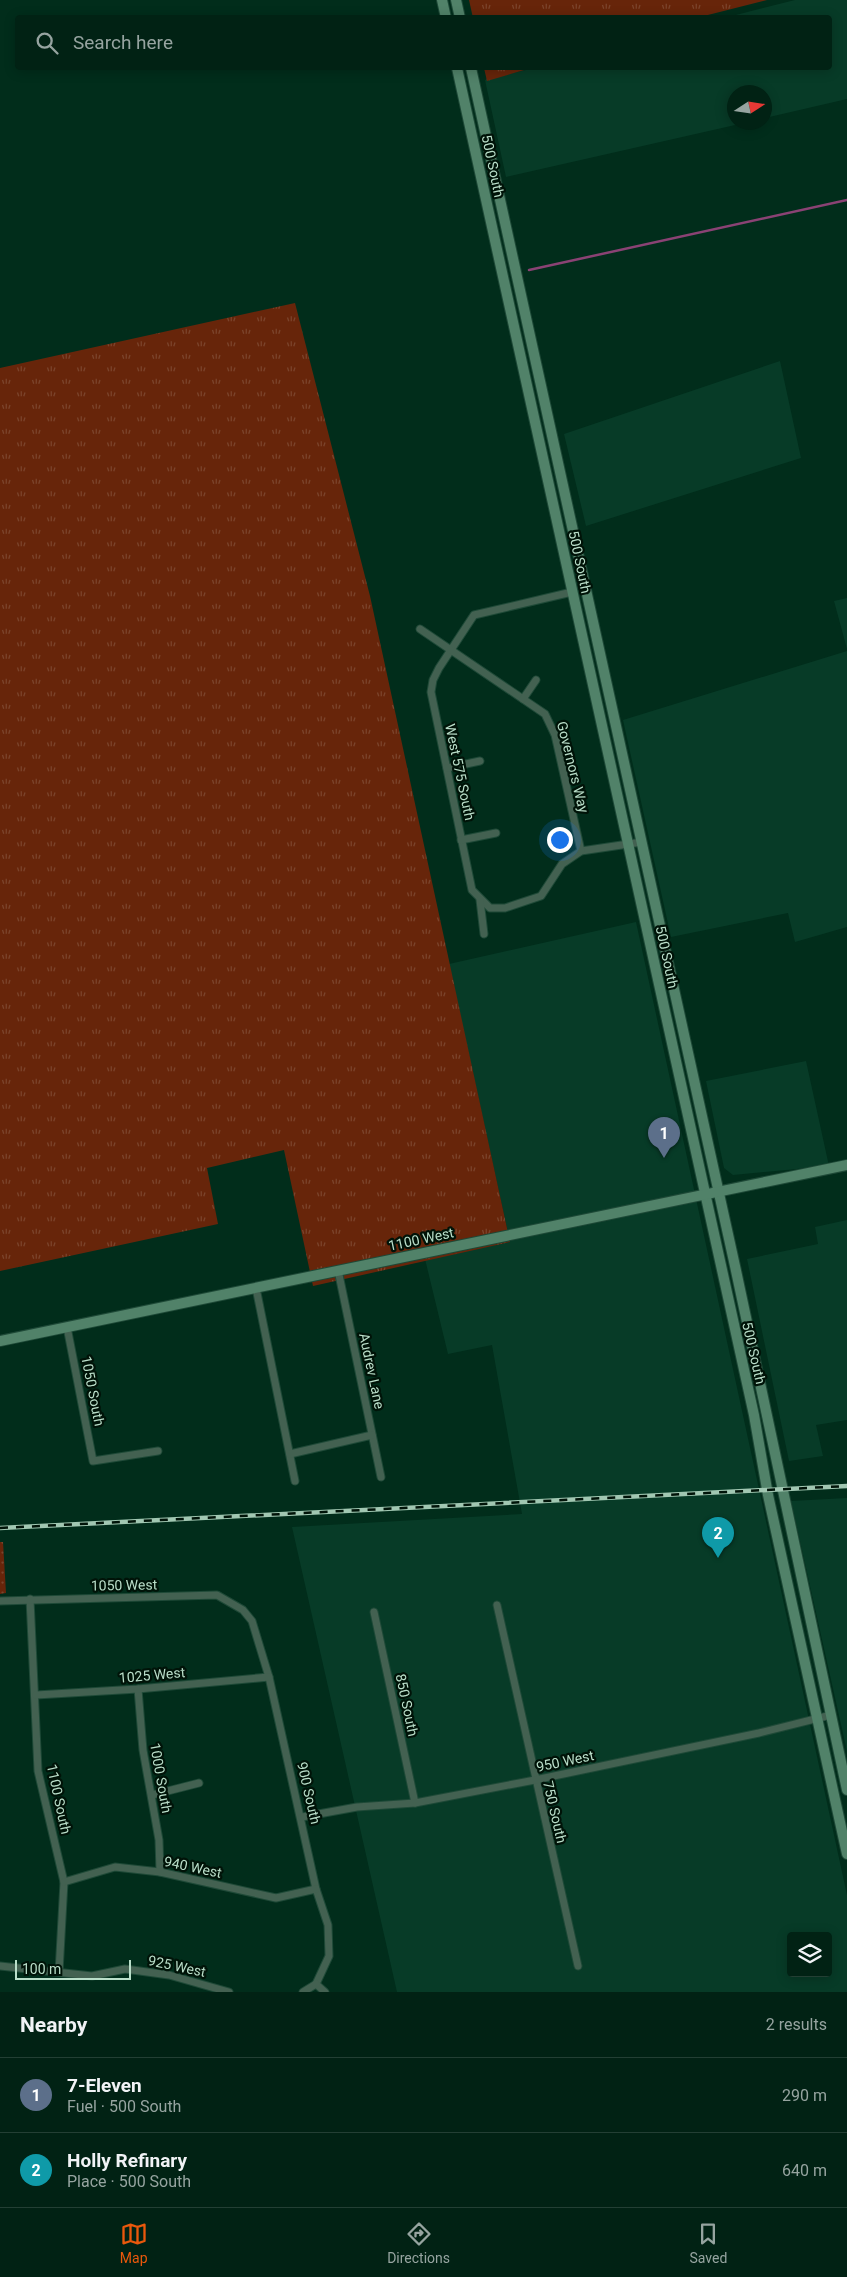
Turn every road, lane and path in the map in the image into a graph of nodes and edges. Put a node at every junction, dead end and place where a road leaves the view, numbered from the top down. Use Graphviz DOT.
graph roads {
  1 [pos="442,0"];
  2 [pos="456,0"];
  3 [pos="445,15"];
  4 [pos="459,15"];
  5 [pos="457,70"];
  6 [pos="471,70"];
  7 [pos="572,592"];
  8 [pos="420,629"];
  9 [pos="451,651"];
  10 [pos="536,680"];
  11 [pos="523,699"];
  12 [pos="480,761"];
  13 [pos="447,768"];
  14 [pos="496,833"];
  15 [pos="461,840"];
  16 [pos="642,842"];
  17 [pos="629,845"];
  18 [pos="581,851"];
  19 [pos="480,900"];
  20 [pos="484,934"];
  21 [pos="847,1165"];
  22 [pos="718,1192"];
  23 [pos="705,1194"];
  24 [pos="338,1270"];
  25 [pos="256,1288"];
  26 [pos="67,1327"];
  27 [pos="0,1341"];
  28 [pos="372,1435"];
  29 [pos="158,1451"];
  30 [pos="290,1454"];
  31 [pos="381,1477"];
  32 [pos="295,1481"];
  33 [pos="30,1599"];
  34 [pos="0,1600"];
  35 [pos="497,1605"];
  36 [pos="243,1610"];
  37 [pos="374,1612"];
  38 [pos="269,1677"];
  39 [pos="138,1689"];
  40 [pos="36,1695"];
  41 [pos="831,1714"];
  42 [pos="817,1718"];
  43 [pos="534,1780"];
  44 [pos="199,1783"];
  45 [pos="847,1790"];
  46 [pos="152,1795"];
  47 [pos="415,1803"];
  48 [pos="302,1817"];
  49 [pos="847,1854"];
  50 [pos="160,1872"];
  51 [pos="64,1882"];
  52 [pos="316,1889"];
  53 [pos="0,1966"];
  54 [pos="578,1966"];
  55 [pos="59,1972"];
  56 [pos="316,1984"];
  57 [pos="229,1992"];
  58 [pos="303,1992"];
  59 [pos="325,1992"];
  1 -- 3 [label="main road"];
  2 -- 4 [label="main road"];
  5 -- 7 [label="main road, 500 South"];
  6 -- 16 [label="main road, 500 South"];
  7 -- 9 [label="street, West 575 South"];
  7 -- 17 [label="main road, 500 South"];
  8 -- 9 [label="street, Governors Way"];
  9 -- 11 [label="street, Governors Way"];
  9 -- 13 [label="street, West 575 South"];
  10 -- 11 [label="street"];
  11 -- 18 [label="street, Governors Way"];
  12 -- 13 [label="street"];
  13 -- 15 [label="street, West 575 South"];
  14 -- 15 [label="street"];
  15 -- 19 [label="street, West 575 South"];
  16 -- 17 [label="street"];
  16 -- 22 [label="main road, 500 South"];
  17 -- 18 [label="street"];
  17 -- 23 [label="main road, 500 South"];
  18 -- 19 [label="street"];
  19 -- 20 [label="street, West 575 South"];
  21 -- 22 [label="main road, 1100 West"];
  22 -- 23 [label="main road, 1100 West"];
  22 -- 41 [label="main road, 500 South"];
  23 -- 24 [label="main road, 1100 West"];
  23 -- 42 [label="main road, 500 South"];
  24 -- 25 [label="main road, 1100 West"];
  24 -- 28 [label="street, Audrev Lane"];
  25 -- 26 [label="main road, 1100 West"];
  25 -- 30 [label="street"];
  26 -- 27 [label="main road, 1100 West"];
  26 -- 29 [label="street, 1050 South"];
  28 -- 30 [label="street"];
  28 -- 31 [label="street, Audrev Lane"];
  30 -- 32 [label="street"];
  33 -- 34 [label="street, 1050 West"];
  33 -- 36 [label="street, 1050 West"];
  33 -- 40 [label="street, 1100 South"];
  35 -- 43 [label="street, 750 South"];
  36 -- 38 [label="street, 900 South"];
  37 -- 47 [label="street, 850 South"];
  38 -- 39 [label="street, 1025 West"];
  38 -- 48 [label="street, 900 South"];
  39 -- 40 [label="street, 1025 West"];
  39 -- 46 [label="street, 1000 South"];
  40 -- 51 [label="street, 1100 South"];
  41 -- 42 [label="street, 950 West"];
  41 -- 45 [label="main road, 500 South"];
  42 -- 43 [label="street, 950 West"];
  42 -- 49 [label="main road, 500 South"];
  43 -- 47 [label="street, 950 West"];
  43 -- 54 [label="street, 750 South"];
  44 -- 46 [label="street"];
  46 -- 50 [label="street, 1000 South"];
  47 -- 48 [label="street, 950 West"];
  48 -- 52 [label="street, 900 South"];
  50 -- 51 [label="street, 940 West"];
  50 -- 52 [label="street, 940 West"];
  51 -- 55 [label="street, 1100 South"];
  52 -- 56 [label="street, 900 South"];
  53 -- 55 [label="street, 925 West"];
  55 -- 57 [label="street, 925 West"];
  56 -- 58 [label="street"];
  56 -- 59 [label="street"];
}
